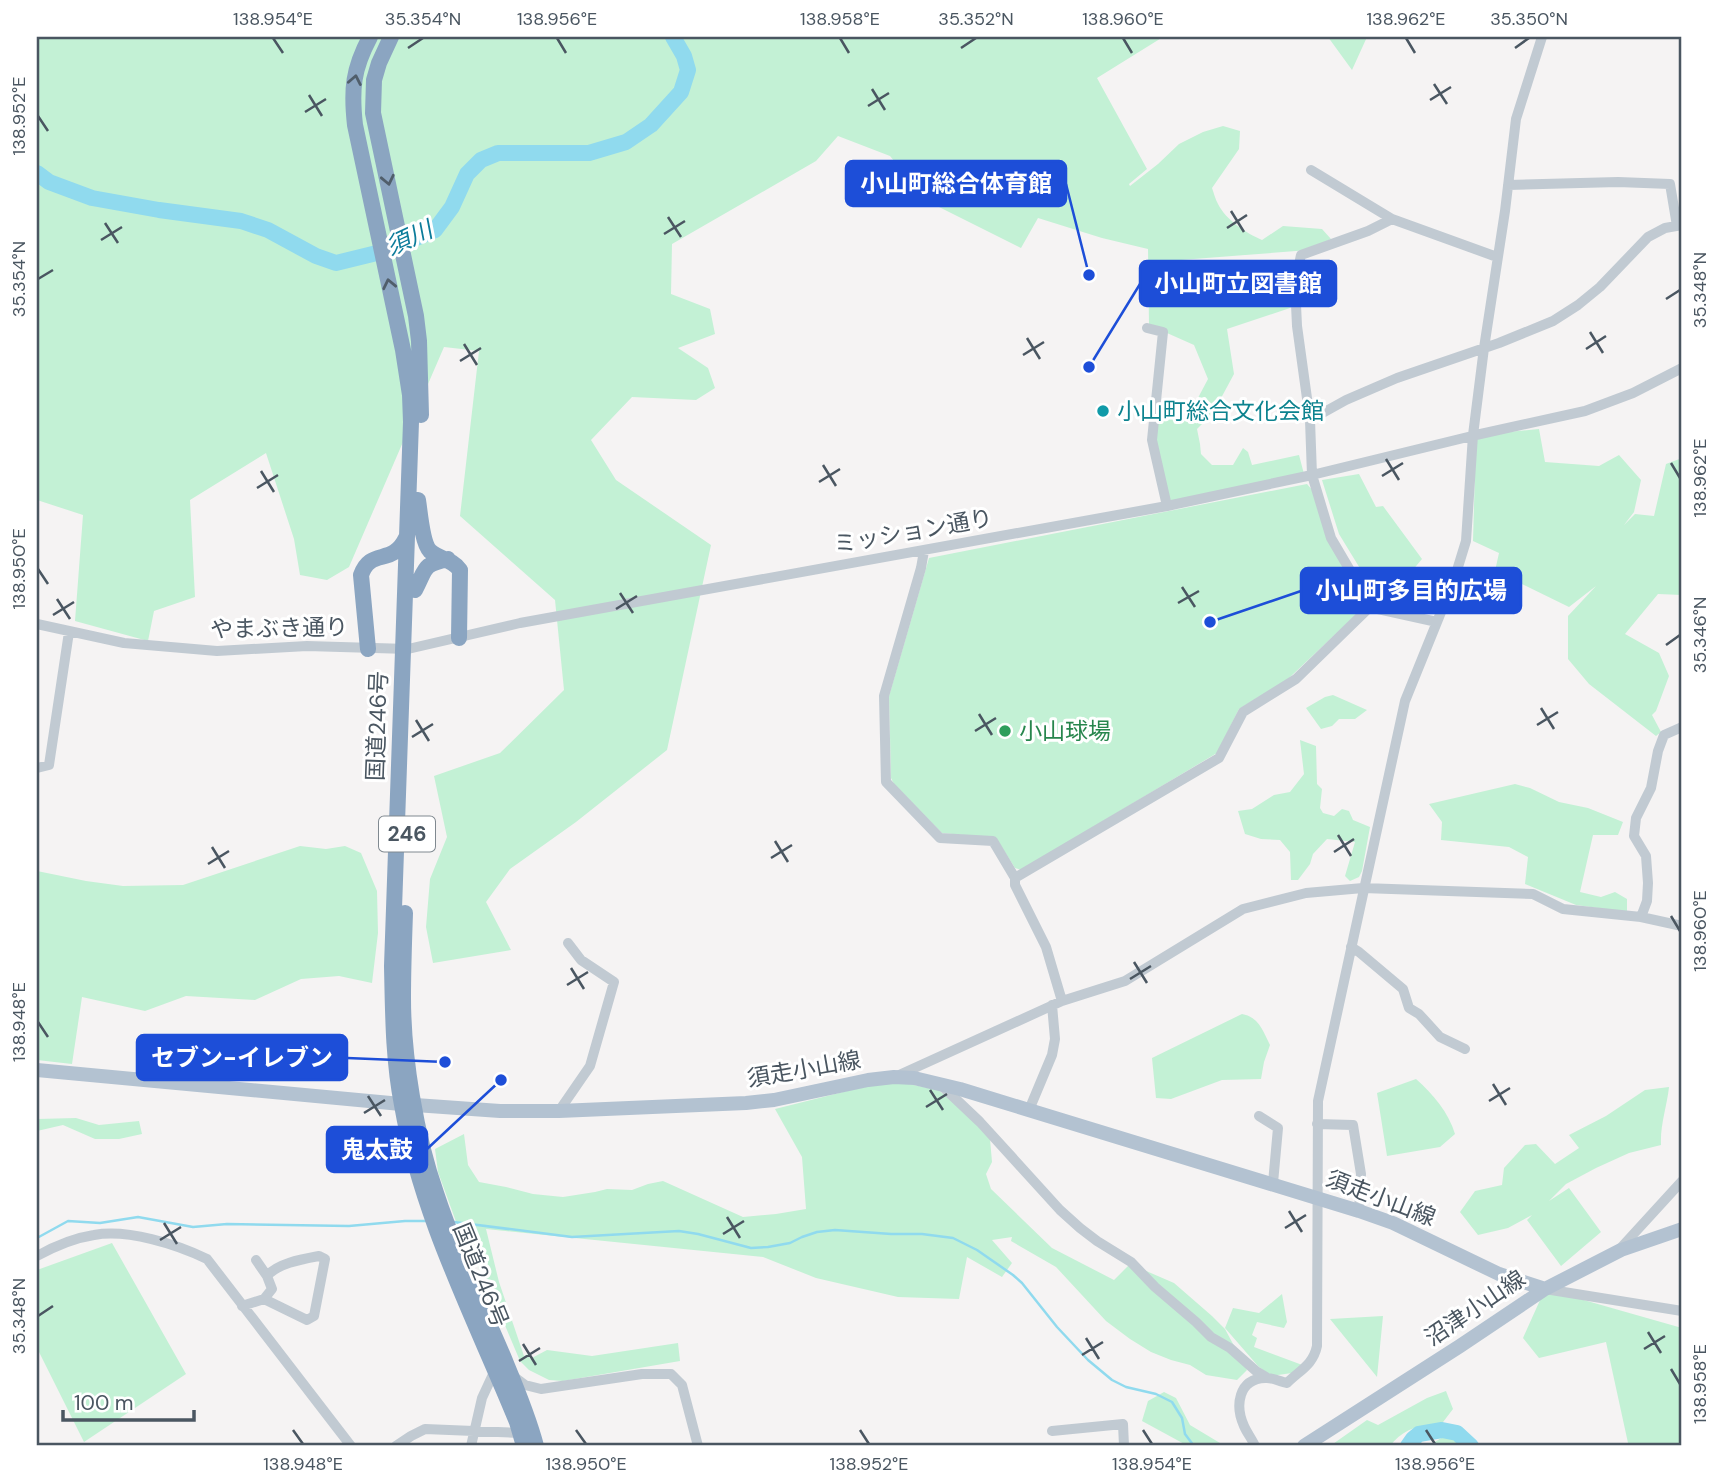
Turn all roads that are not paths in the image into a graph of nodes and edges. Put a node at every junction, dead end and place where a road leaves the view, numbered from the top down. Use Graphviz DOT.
graph roads {
  1 [pos="370,37"];
  2 [pos="391,37"];
  3 [pos="1542,37"];
  4 [pos="1311,170"];
  5 [pos="1676,184"];
  6 [pos="1508,185"];
  7 [pos="1392,219"];
  8 [pos="1680,225"];
  9 [pos="1497,257"];
  10 [pos="1147,328"];
  11 [pos="1484,348"];
  12 [pos="1682,368"];
  13 [pos="1310,420"];
  14 [pos="1473,435"];
  15 [pos="1312,475"];
  16 [pos="418,500"];
  17 [pos="1167,506"];
  18 [pos="407,535"];
  19 [pos="924,551"];
  20 [pos="378,558"];
  21 [pos="448,559"];
  22 [pos="415,590"];
  23 [pos="1371,606"];
  24 [pos="1437,622"];
  25 [pos="520,623"];
  26 [pos="37,624"];
  27 [pos="69,632"];
  28 [pos="405,634"];
  29 [pos="459,638"];
  30 [pos="368,649"];
  31 [pos="1682,727"];
  32 [pos="37,768"];
  33 [pos="1015,878"];
  34 [pos="1363,888"];
  35 [pos="1641,917"];
  36 [pos="1682,926"];
  37 [pos="568,943"];
  38 [pos="1351,947"];
  39 [pos="1057,1003"];
  40 [pos="1465,1049"];
  41 [pos="37,1070"];
  42 [pos="894,1077"];
  43 [pos="939,1083"];
  44 [pos="408,1105"];
  45 [pos="1029,1110"];
  46 [pos="559,1111"];
  47 [pos="1259,1116"];
  48 [pos="1317,1124"];
  49 [pos="1682,1181"];
  50 [pos="1273,1183"];
  51 [pos="1317,1197"];
  52 [pos="1359,1211"];
  53 [pos="1682,1229"];
  54 [pos="1616,1253"];
  55 [pos="37,1256"];
  56 [pos="256,1260"];
  57 [pos="267,1276"];
  58 [pos="1545,1289"];
  59 [pos="264,1298"];
  60 [pos="242,1306"];
  61 [pos="1682,1311"];
  62 [pos="503,1372"];
  63 [pos="1266,1377"];
  64 [pos="1052,1431"];
  65 [pos="474,1432"];
  66 [pos="522,1439"];
  67 [pos="351,1446"];
  68 [pos="396,1446"];
  69 [pos="471,1446"];
  70 [pos="536,1446"];
  71 [pos="698,1446"];
  72 [pos="1125,1446"];
  73 [pos="1255,1446"];
  74 [pos="1304,1446"];
  18 -- 1 [label="highway, one-way"];
  2 -- 16 [label="highway, one-way"];
  3 -- 6 [label="street"];
  4 -- 7 [label="street"];
  5 -- 6 [label="street"];
  5 -- 8 [label="street"];
  6 -- 9 [label="street"];
  7 -- 9 [label="street"];
  7 -- 13 [label="street"];
  8 -- 11 [label="street"];
  9 -- 11 [label="street"];
  10 -- 17 [label="street"];
  11 -- 13 [label="street"];
  11 -- 14 [label="street"];
  12 -- 14 [label="street, ミッション通り"];
  13 -- 15 [label="street"];
  14 -- 15 [label="street, ミッション通り"];
  14 -- 24 [label="street"];
  15 -- 17 [label="street, ミッション通り"];
  15 -- 23 [label="street"];
  16 -- 21 [label="highway"];
  16 -- 22 [label="highway"];
  17 -- 19 [label="street, ミッション通り"];
  18 -- 20 [label="highway"];
  18 -- 28 [label="highway"];
  19 -- 25 [label="street, ミッション通り"];
  19 -- 33 [label="street"];
  20 -- 28 [label="highway"];
  20 -- 30 [label="highway"];
  21 -- 22 [label="highway"];
  21 -- 29 [label="highway"];
  22 -- 28 [label="highway"];
  23 -- 24 [label="street"];
  23 -- 33 [label="street"];
  24 -- 34 [label="street"];
  25 -- 29 [label="street, やまぶき通り"];
  26 -- 27 [label="street, やまぶき通り"];
  27 -- 30 [label="street, やまぶき通り"];
  27 -- 32 [label="street"];
  28 -- 44 [label="highway, 国道246号 / 246"];
  29 -- 30 [label="street, やまぶき通り"];
  31 -- 35 [label="street"];
  33 -- 39 [label="street"];
  34 -- 35 [label="street"];
  34 -- 38 [label="street"];
  34 -- 39 [label="street"];
  35 -- 36 [label="street"];
  37 -- 46 [label="street"];
  38 -- 40 [label="street"];
  38 -- 48 [label="street"];
  39 -- 42 [label="street"];
  39 -- 45 [label="street"];
  41 -- 44 [label="main road, 須走小山線"];
  42 -- 43 [label="main road, 須走小山線"];
  42 -- 46 [label="main road, 須走小山線"];
  43 -- 45 [label="main road, 須走小山線"];
  43 -- 63 [label="street"];
  44 -- 46 [label="main road, 須走小山線"];
  44 -- 62 [label="highway, 国道246号 / 246"];
  45 -- 50 [label="main road, 須走小山線"];
  47 -- 50 [label="street"];
  48 -- 51 [label="street"];
  48 -- 52 [label="street"];
  49 -- 54 [label="street"];
  50 -- 51 [label="main road, 須走小山線"];
  51 -- 52 [label="main road, 須走小山線"];
  51 -- 63 [label="street"];
  52 -- 58 [label="main road, 須走小山線"];
  53 -- 54 [label="main road, 沼津小山線"];
  54 -- 58 [label="main road, 沼津小山線"];
  55 -- 60 [label="street"];
  56 -- 57 [label="street"];
  57 -- 59 [label="street"];
  57 -- 59 [label="street"];
  58 -- 61 [label="street"];
  58 -- 74 [label="main road, 沼津小山線"];
  59 -- 60 [label="street"];
  60 -- 67 [label="street"];
  62 -- 65 [label="street"];
  62 -- 66 [label="highway, 国道246号 / 246"];
  62 -- 70 [label="highway, 国道246号 / 246"];
  62 -- 71 [label="street"];
  63 -- 73 [label="street"];
  64 -- 72 [label="street"];
  65 -- 66 [label="street"];
  65 -- 68 [label="street"];
  65 -- 69 [label="street"];
}
